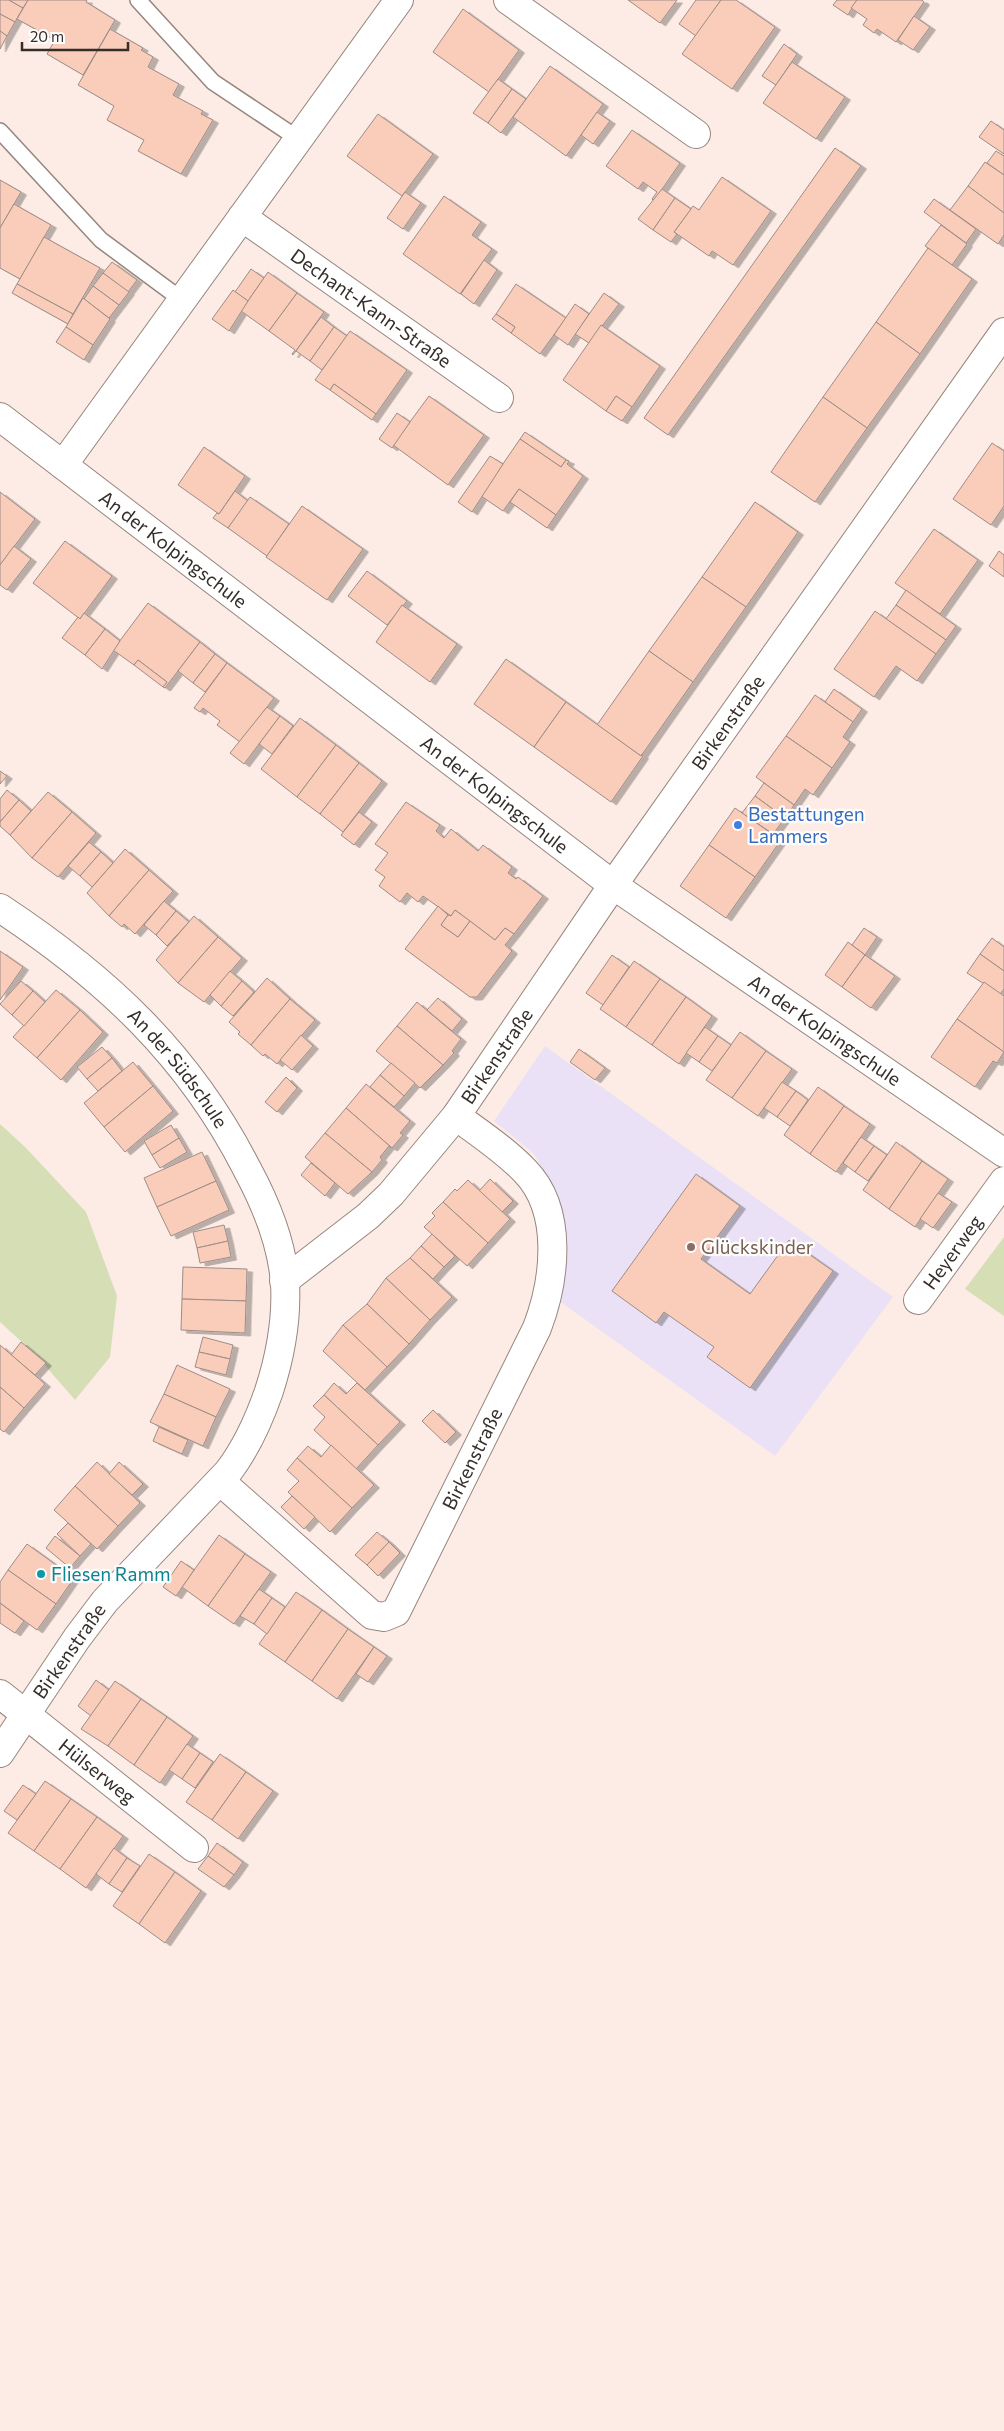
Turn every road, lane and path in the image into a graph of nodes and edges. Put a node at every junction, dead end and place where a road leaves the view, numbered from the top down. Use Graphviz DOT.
graph roads {
  1 [pos="138,0"];
  2 [pos="399,0"];
  3 [pos="508,0"];
  4 [pos="0,131"];
  5 [pos="696,134"];
  6 [pos="298,138"];
  7 [pos="242,216"];
  8 [pos="182,300"];
  9 [pos="1004,332"];
  10 [pos="499,398"];
  11 [pos="0,417"];
  12 [pos="63,465"];
  13 [pos="613,885"];
  14 [pos="0,908"];
  15 [pos="456,1116"];
  16 [pos="1004,1154"];
  17 [pos="1004,1181"];
  18 [pos="284,1281"];
  19 [pos="918,1300"];
  20 [pos="220,1481"];
  21 [pos="0,1694"];
  22 [pos="24,1715"];
  23 [pos="0,1753"];
  24 [pos="194,1848"];
  1 -- 6 [label="lane"];
  2 -- 6 [label="street"];
  3 -- 5 [label="street"];
  4 -- 8 [label="lane"];
  6 -- 7 [label="street"];
  7 -- 8 [label="street"];
  7 -- 10 [label="street, Dechant-Kann-Straße"];
  8 -- 12 [label="street"];
  9 -- 13 [label="street, Birkenstraße"];
  11 -- 12 [label="street, An der Kolpingschule"];
  12 -- 13 [label="street, An der Kolpingschule"];
  13 -- 15 [label="street, Birkenstraße"];
  13 -- 16 [label="street, An der Kolpingschule"];
  14 -- 18 [label="street, An der Südschule"];
  15 -- 18 [label="street, Birkenstraße"];
  15 -- 20 [label="street, Birkenstraße"];
  17 -- 19 [label="street, Heyerweg"];
  18 -- 20 [label="street, Birkenstraße"];
  20 -- 22 [label="street, Birkenstraße"];
  21 -- 22 [label="street, Hülserweg"];
  22 -- 23 [label="street, Birkenstraße"];
  22 -- 24 [label="street, Hülserweg"];
}
